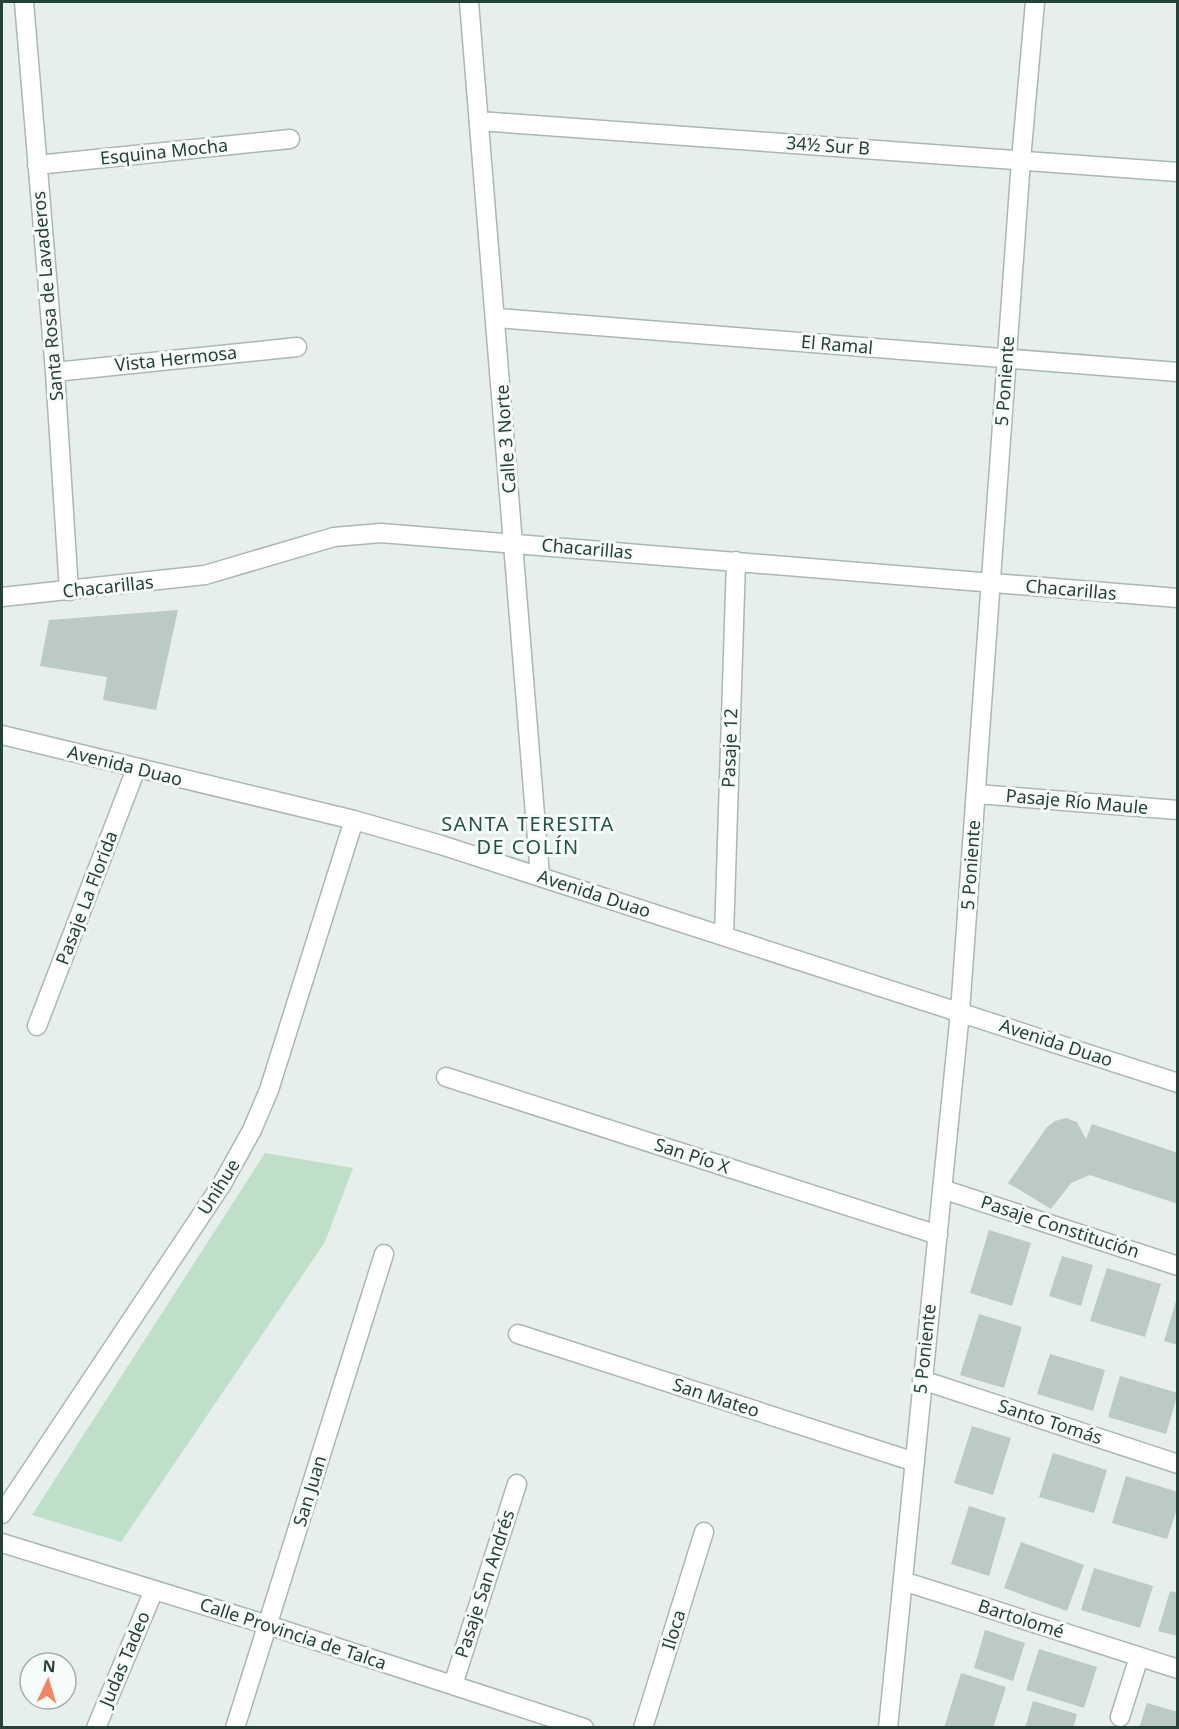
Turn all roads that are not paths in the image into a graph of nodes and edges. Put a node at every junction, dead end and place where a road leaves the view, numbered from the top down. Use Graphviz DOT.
graph roads {
  1 [pos="24,2"];
  2 [pos="469,2"];
  3 [pos="1035,2"];
  4 [pos="479,121"];
  5 [pos="290,139"];
  6 [pos="1021,160"];
  7 [pos="37,165"];
  8 [pos="1178,172"];
  9 [pos="497,318"];
  10 [pos="297,347"];
  11 [pos="1006,359"];
  12 [pos="55,372"];
  13 [pos="1178,372"];
  14 [pos="514,543"];
  15 [pos="736,561"];
  16 [pos="992,583"];
  17 [pos="69,591"];
  18 [pos="2,597"];
  19 [pos="1178,598"];
  20 [pos="2,735"];
  21 [pos="136,769"];
  22 [pos="976,794"];
  23 [pos="1178,810"];
  24 [pos="354,820"];
  25 [pos="540,876"];
  26 [pos="724,936"];
  27 [pos="960,1012"];
  28 [pos="37,1026"];
  29 [pos="446,1077"];
  30 [pos="1178,1083"];
  31 [pos="942,1189"];
  32 [pos="938,1235"];
  33 [pos="384,1254"];
  34 [pos="1178,1266"];
  35 [pos="518,1334"];
  36 [pos="922,1380"];
  37 [pos="915,1462"];
  38 [pos="1178,1464"];
  39 [pos="517,1484"];
  40 [pos="2,1514"];
  41 [pos="704,1532"];
  42 [pos="2,1544"];
  43 [pos="903,1581"];
  44 [pos="154,1590"];
  45 [pos="268,1625"];
  46 [pos="1139,1657"];
  47 [pos="1178,1669"];
  48 [pos="453,1685"];
  49 [pos="1120,1717"];
  50 [pos="96,1728"];
  51 [pos="235,1728"];
  52 [pos="584,1728"];
  53 [pos="643,1728"];
  54 [pos="888,1728"];
  1 -- 7 [label="street, Santa Rosa de Lavaderos"];
  2 -- 4 [label="street, Calle 3 Norte"];
  3 -- 6 [label="street, 5 Poniente"];
  4 -- 6 [label="street, 34½ Sur B"];
  4 -- 9 [label="street, Calle 3 Norte"];
  5 -- 7 [label="street, Esquina Mocha"];
  6 -- 8 [label="street, 34½ Sur B"];
  6 -- 11 [label="street, 5 Poniente"];
  7 -- 12 [label="street, Santa Rosa de Lavaderos"];
  9 -- 11 [label="street, El Ramal"];
  9 -- 14 [label="street, Calle 3 Norte"];
  10 -- 12 [label="street, Vista Hermosa"];
  11 -- 13 [label="street, El Ramal"];
  11 -- 16 [label="street, 5 Poniente"];
  12 -- 17 [label="street, Santa Rosa de Lavaderos"];
  14 -- 15 [label="street, Chacarillas"];
  14 -- 17 [label="street, Chacarillas"];
  14 -- 25 [label="street, Calle 3 Norte"];
  15 -- 16 [label="street, Chacarillas"];
  15 -- 26 [label="street, Pasaje 12"];
  16 -- 19 [label="street, Chacarillas"];
  16 -- 22 [label="street, 5 Poniente"];
  17 -- 18 [label="street, Chacarillas"];
  20 -- 21 [label="street, Avenida Duao"];
  21 -- 24 [label="street, Avenida Duao"];
  21 -- 28 [label="street, Pasaje La Florida"];
  22 -- 23 [label="street, Pasaje Río Maule"];
  22 -- 27 [label="street, 5 Poniente"];
  24 -- 25 [label="street, Avenida Duao"];
  24 -- 40 [label="street, Unihue"];
  25 -- 26 [label="street, Avenida Duao"];
  26 -- 27 [label="street, Avenida Duao"];
  27 -- 30 [label="street, Avenida Duao"];
  27 -- 31 [label="street, 5 Poniente"];
  29 -- 32 [label="street, San Pío X"];
  31 -- 32 [label="street, 5 Poniente"];
  31 -- 34 [label="street, Pasaje Constitución"];
  32 -- 36 [label="street, 5 Poniente"];
  33 -- 45 [label="street, San Juan"];
  35 -- 37 [label="street, San Mateo"];
  36 -- 37 [label="street, 5 Poniente"];
  36 -- 38 [label="street, Santo Tomás"];
  37 -- 43 [label="street, 5 Poniente"];
  39 -- 48 [label="street, Pasaje San Andrés"];
  41 -- 53 [label="street, Iloca"];
  42 -- 44 [label="street, Calle Provincia de Talca"];
  43 -- 46 [label="street, Bartolomé"];
  43 -- 54 [label="street, 5 Poniente"];
  44 -- 45 [label="street, Calle Provincia de Talca"];
  44 -- 50 [label="street, Judas Tadeo"];
  45 -- 48 [label="street, Calle Provincia de Talca"];
  45 -- 51 [label="street, San Juan"];
  46 -- 47 [label="street, Bartolomé"];
  46 -- 49 [label="street"];
  48 -- 52 [label="street, Calle Provincia de Talca"];
}
